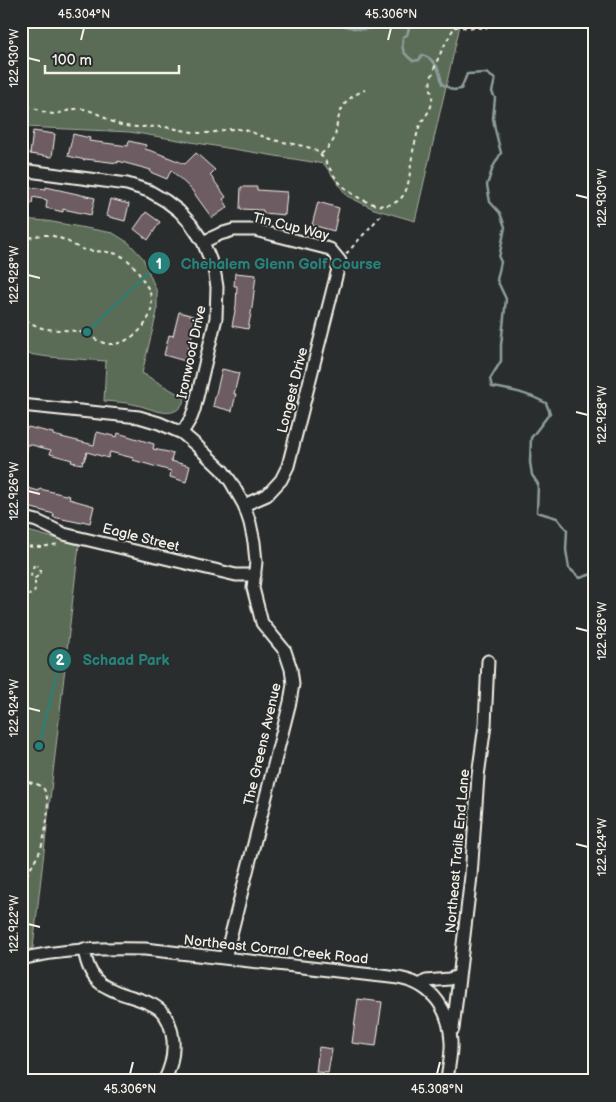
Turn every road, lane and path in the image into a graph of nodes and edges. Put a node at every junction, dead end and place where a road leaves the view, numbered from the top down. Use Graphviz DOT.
graph roads {
  1 [pos="458,21"];
  2 [pos="488,21"];
  3 [pos="454,27"];
  4 [pos="365,90"];
  5 [pos="21,113"];
  6 [pos="321,154"];
  7 [pos="21,170"];
  8 [pos="383,213"];
  9 [pos="21,241"];
  10 [pos="203,242"];
  11 [pos="340,261"];
  12 [pos="21,318"];
  13 [pos="21,405"];
  14 [pos="182,433"];
  15 [pos="244,504"];
  16 [pos="21,517"];
  17 [pos="62,544"];
  18 [pos="21,546"];
  19 [pos="34,565"];
  20 [pos="38,565"];
  21 [pos="255,575"];
  22 [pos="35,578"];
  23 [pos="21,589"];
  24 [pos="24,593"];
  25 [pos="21,596"];
  26 [pos="488,661"];
  27 [pos="21,780"];
  28 [pos="21,883"];
  29 [pos="21,927"];
  30 [pos="21,944"];
  31 [pos="84,950"];
  32 [pos="225,958"];
  33 [pos="21,959"];
  34 [pos="459,976"];
  35 [pos="420,985"];
  36 [pos="451,1044"];
  37 [pos="164,1081"];
  38 [pos="447,1081"];
  1 -- 3 [label="path"];
  2 -- 3 [label="path"];
  3 -- 6 [label="path"];
  4 -- 6 [label="path"];
  5 -- 6 [label="path"];
  7 -- 10 [label="street, Ironwood Drive"];
  8 -- 11 [label="path"];
  9 -- 12 [label="path"];
  10 -- 11 [label="street, Tin Cup Way"];
  10 -- 14 [label="street, Ironwood Drive"];
  11 -- 15 [label="street, Longest Drive"];
  13 -- 14 [label="street, The Greens Avenue"];
  14 -- 15 [label="street, The Greens Avenue"];
  15 -- 21 [label="street, The Greens Avenue"];
  16 -- 21 [label="street, Eagle Street"];
  17 -- 18 [label="path"];
  19 -- 22 [label="path"];
  20 -- 22 [label="path"];
  21 -- 32 [label="street, The Greens Avenue"];
  22 -- 24 [label="path"];
  23 -- 24 [label="path"];
  24 -- 25 [label="path"];
  26 -- 34 [label="street, Northeast Trails End Lane"];
  27 -- 28 [label="path"];
  29 -- 30 [label="path"];
  31 -- 32 [label="street, Northeast Corral Creek Road"];
  31 -- 33 [label="street, Northeast Corral Creek Road"];
  31 -- 37 [label="street"];
  32 -- 35 [label="street, Northeast Corral Creek Road"];
  34 -- 35 [label="street"];
  34 -- 36 [label="street, Northeast Trails End Lane"];
  35 -- 36 [label="street, Northeast Corral Creek Road"];
  36 -- 38 [label="street, Northeast Corral Creek Road"];
}
